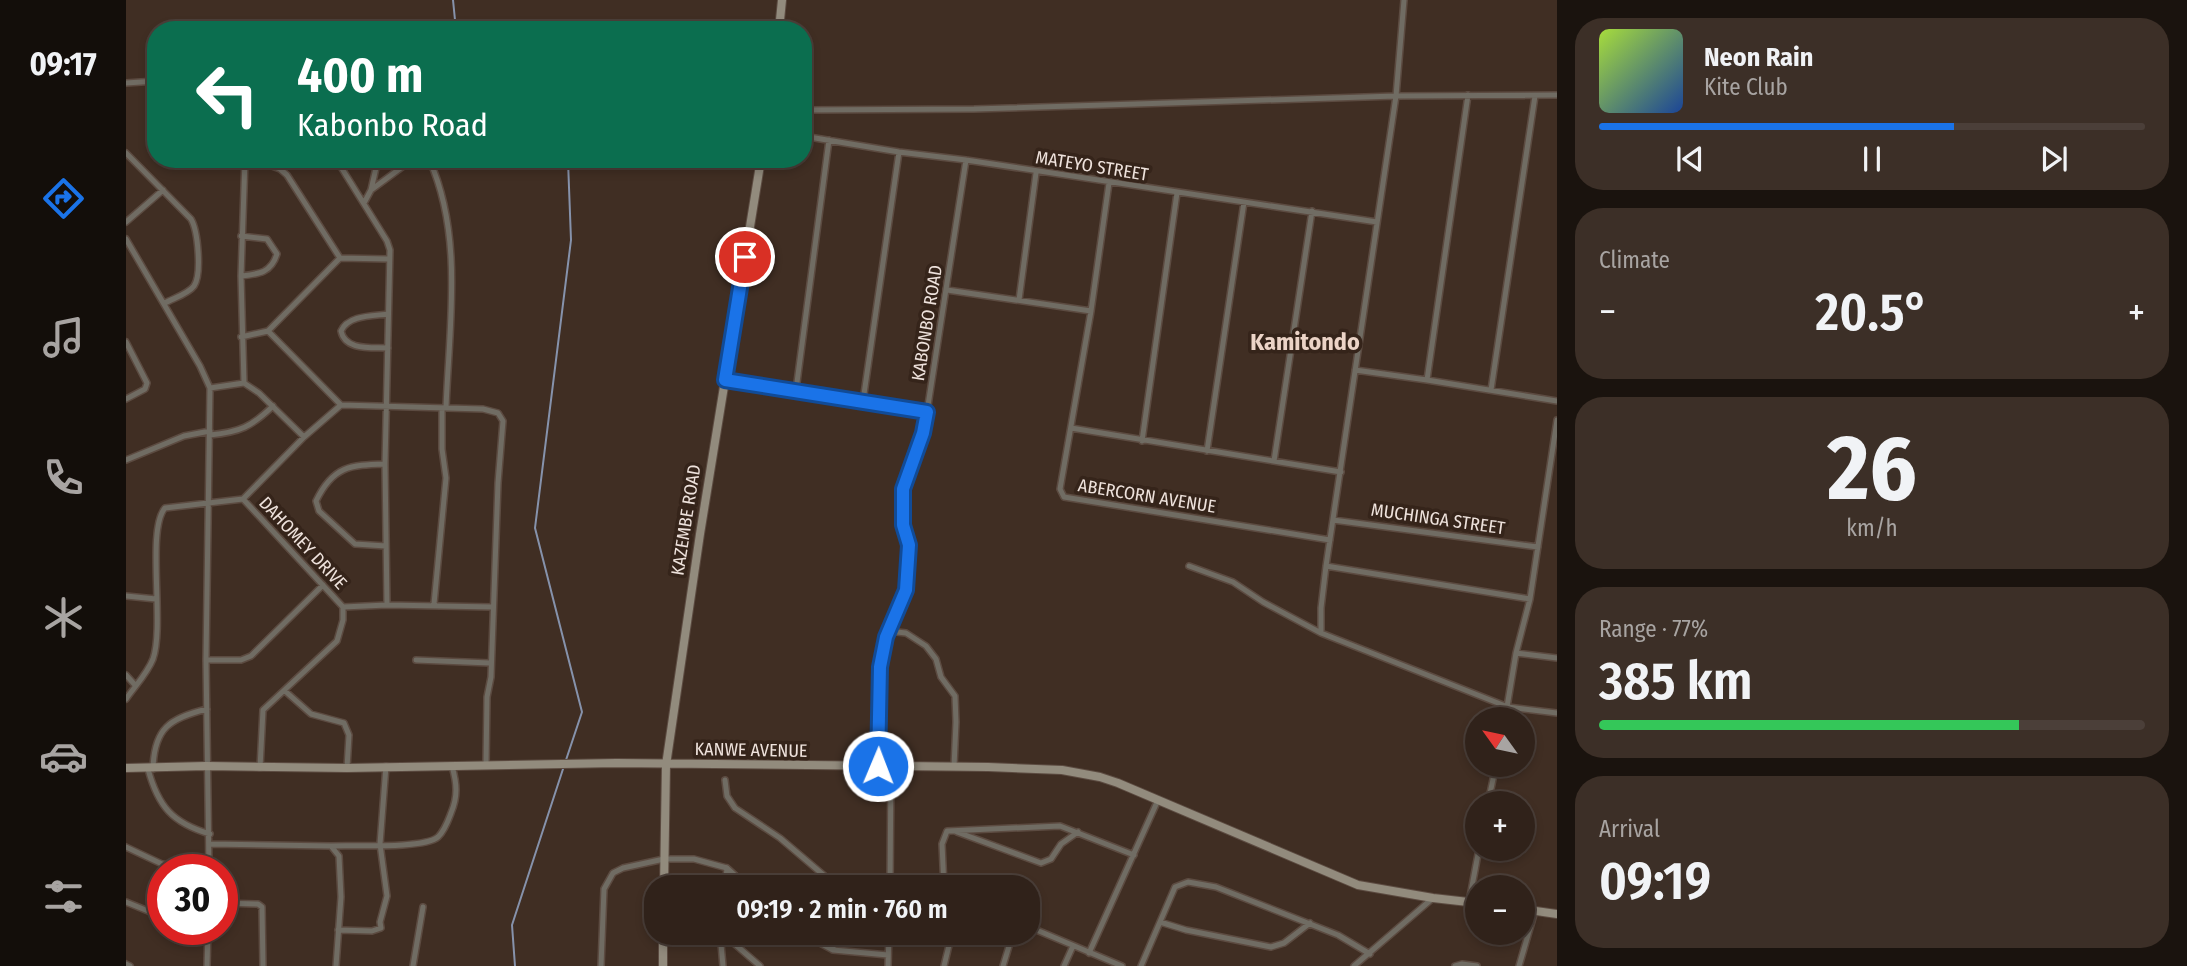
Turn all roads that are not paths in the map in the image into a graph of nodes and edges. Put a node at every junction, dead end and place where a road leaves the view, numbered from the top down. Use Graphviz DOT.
graph roads {
  1 [pos="782,0"];
  2 [pos="1404,0"];
  3 [pos="780,21"];
  4 [pos="147,82"];
  5 [pos="126,83"];
  6 [pos="1468,95"];
  7 [pos="1557,95"];
  8 [pos="1396,96"];
  9 [pos="1535,96"];
  10 [pos="812,110"];
  11 [pos="812,137"];
  12 [pos="829,140"];
  13 [pos="899,152"];
  14 [pos="126,153"];
  15 [pos="966,160"];
  16 [pos="244,168"];
  17 [pos="275,168"];
  18 [pos="342,168"];
  19 [pos="376,168"];
  20 [pos="400,168"];
  21 [pos="433,168"];
  22 [pos="760,168"];
  23 [pos="1037,173"];
  24 [pos="1108,183"];
  25 [pos="163,190"];
  26 [pos="371,190"];
  27 [pos="1177,193"];
  28 [pos="364,202"];
  29 [pos="1244,202"];
  30 [pos="1312,211"];
  31 [pos="126,222"];
  32 [pos="1377,222"];
  33 [pos="241,236"];
  34 [pos="126,239"];
  35 [pos="340,258"];
  36 [pos="388,259"];
  37 [pos="241,276"];
  38 [pos="947,290"];
  39 [pos="1019,300"];
  40 [pos="165,303"];
  41 [pos="1091,311"];
  42 [pos="388,314"];
  43 [pos="268,331"];
  44 [pos="241,337"];
  45 [pos="126,342"];
  46 [pos="388,348"];
  47 [pos="1355,370"];
  48 [pos="725,380"];
  49 [pos="1427,380"];
  50 [pos="244,383"];
  51 [pos="210,388"];
  52 [pos="796,390"];
  53 [pos="1491,390"];
  54 [pos="126,399"];
  55 [pos="863,401"];
  56 [pos="1557,401"];
  57 [pos="341,405"];
  58 [pos="387,405"];
  59 [pos="273,406"];
  60 [pos="444,408"];
  61 [pos="927,412"];
  62 [pos="1557,420"];
  63 [pos="1071,428"];
  64 [pos="210,433"];
  65 [pos="304,437"];
  66 [pos="1142,441"];
  67 [pos="1207,451"];
  68 [pos="126,460"];
  69 [pos="1274,461"];
  70 [pos="385,464"];
  71 [pos="1341,472"];
  72 [pos="1548,483"];
  73 [pos="1557,484"];
  74 [pos="243,499"];
  75 [pos="209,501"];
  76 [pos="1334,520"];
  77 [pos="1330,540"];
  78 [pos="386,546"];
  79 [pos="1538,547"];
  80 [pos="1189,566"];
  81 [pos="1326,566"];
  82 [pos="323,585"];
  83 [pos="126,596"];
  84 [pos="156,599"];
  85 [pos="1530,599"];
  86 [pos="434,604"];
  87 [pos="387,605"];
  88 [pos="343,607"];
  89 [pos="493,607"];
  90 [pos="888,631"];
  91 [pos="1321,633"];
  92 [pos="1516,653"];
  93 [pos="1557,658"];
  94 [pos="206,660"];
  95 [pos="416,660"];
  96 [pos="490,663"];
  97 [pos="126,675"];
  98 [pos="135,685"];
  99 [pos="285,691"];
  100 [pos="126,699"];
  101 [pos="1508,707"];
  102 [pos="207,709"];
  103 [pos="1535,710"];
  104 [pos="1557,713"];
  105 [pos="486,765"];
  106 [pos="666,765"];
  107 [pos="206,766"];
  108 [pos="386,766"];
  109 [pos="453,766"];
  110 [pos="878,766"];
  111 [pos="891,766"];
  112 [pos="954,767"];
  113 [pos="126,768"];
  114 [pos="260,768"];
  115 [pos="347,768"];
  116 [pos="151,769"];
  117 [pos="725,780"];
  118 [pos="1158,799"];
  119 [pos="953,830"];
  120 [pos="1078,832"];
  121 [pos="209,834"];
  122 [pos="210,844"];
  123 [pos="380,845"];
  124 [pos="331,846"];
  125 [pos="126,847"];
  126 [pos="210,854"];
  127 [pos="1134,855"];
  128 [pos="147,857"];
  129 [pos="664,859"];
  130 [pos="727,868"];
  131 [pos="664,875"];
  132 [pos="726,875"];
  133 [pos="735,875"];
  134 [pos="823,875"];
  135 [pos="890,875"];
  136 [pos="943,875"];
  137 [pos="1433,898"];
  138 [pos="1465,901"];
  139 [pos="126,902"];
  140 [pos="238,903"];
  141 [pos="423,907"];
  142 [pos="147,911"];
  143 [pos="1535,911"];
  144 [pos="1557,914"];
  145 [pos="1160,922"];
  146 [pos="1310,923"];
  147 [pos="338,930"];
  148 [pos="1040,932"];
  149 [pos="208,945"];
  150 [pos="663,945"];
  151 [pos="722,945"];
  152 [pos="735,945"];
  153 [pos="824,945"];
  154 [pos="833,945"];
  155 [pos="888,945"];
  156 [pos="949,945"];
  157 [pos="1009,945"];
  158 [pos="1525,945"];
  159 [pos="1073,946"];
  160 [pos="833,950"];
  161 [pos="1089,953"];
  162 [pos="1370,954"];
  163 [pos="888,955"];
  164 [pos="207,966"];
  165 [pos="263,966"];
  166 [pos="336,966"];
  167 [pos="413,966"];
  168 [pos="601,966"];
  169 [pos="663,966"];
  170 [pos="723,966"];
  171 [pos="760,966"];
  172 [pos="888,966"];
  173 [pos="944,966"];
  174 [pos="1003,966"];
  175 [pos="1065,966"];
  176 [pos="1122,966"];
  177 [pos="1141,966"];
  178 [pos="1354,966"];
  179 [pos="1455,966"];
  180 [pos="1477,966"];
  181 [pos="1519,966"];
  1 -- 3 [label="main road"];
  2 -- 8 [label="street"];
  4 -- 5 [label="street"];
  6 -- 8 [label="street"];
  6 -- 9 [label="street"];
  6 -- 49 [label="street"];
  7 -- 9 [label="street"];
  8 -- 10 [label="street"];
  8 -- 32 [label="street"];
  9 -- 53 [label="street"];
  11 -- 12 [label="street, MATEYO STREET"];
  12 -- 13 [label="street, MATEYO STREET"];
  12 -- 52 [label="street"];
  13 -- 15 [label="street, MATEYO STREET"];
  13 -- 55 [label="street"];
  14 -- 25 [label="street"];
  15 -- 23 [label="street, MATEYO STREET"];
  15 -- 38 [label="street, KABONBO ROAD"];
  16 -- 33 [label="street"];
  17 -- 35 [label="street"];
  18 -- 28 [label="street"];
  19 -- 26 [label="street"];
  20 -- 26 [label="street"];
  21 -- 60 [label="street"];
  22 -- 48 [label="main road, KAZEMBE ROAD"];
  23 -- 24 [label="street, MATEYO STREET"];
  23 -- 39 [label="street"];
  24 -- 27 [label="street, MATEYO STREET"];
  24 -- 41 [label="street, ABERCORN AVENUE"];
  25 -- 31 [label="street"];
  25 -- 40 [label="street"];
  26 -- 28 [label="street"];
  27 -- 29 [label="street, MATEYO STREET"];
  27 -- 66 [label="street"];
  28 -- 36 [label="street"];
  29 -- 30 [label="street, MATEYO STREET"];
  29 -- 67 [label="street"];
  30 -- 32 [label="street, MATEYO STREET"];
  30 -- 69 [label="street"];
  32 -- 47 [label="street"];
  33 -- 37 [label="street"];
  33 -- 37 [label="street"];
  34 -- 40 [label="street"];
  35 -- 36 [label="street"];
  35 -- 43 [label="street"];
  36 -- 42 [label="street"];
  37 -- 44 [label="street"];
  38 -- 39 [label="street"];
  38 -- 61 [label="street, KABONBO ROAD"];
  39 -- 41 [label="street"];
  40 -- 51 [label="street"];
  41 -- 63 [label="street, ABERCORN AVENUE"];
  42 -- 46 [label="street"];
  42 -- 46 [label="street"];
  43 -- 44 [label="street"];
  43 -- 57 [label="street"];
  44 -- 50 [label="street"];
  45 -- 54 [label="street"];
  46 -- 58 [label="street"];
  47 -- 49 [label="street"];
  47 -- 71 [label="street"];
  48 -- 52 [label="street"];
  48 -- 106 [label="main road, KAZEMBE ROAD"];
  49 -- 53 [label="street"];
  50 -- 51 [label="street"];
  50 -- 59 [label="street"];
  51 -- 64 [label="street"];
  52 -- 55 [label="street"];
  53 -- 56 [label="street"];
  55 -- 61 [label="street"];
  57 -- 58 [label="street"];
  57 -- 65 [label="street"];
  58 -- 60 [label="street"];
  58 -- 70 [label="street"];
  59 -- 64 [label="street"];
  59 -- 65 [label="street"];
  60 -- 86 [label="street"];
  60 -- 89 [label="street"];
  61 -- 90 [label="street, KABONBO ROAD"];
  62 -- 72 [label="street"];
  63 -- 66 [label="street"];
  63 -- 77 [label="street, ABERCORN AVENUE"];
  64 -- 68 [label="street"];
  64 -- 75 [label="street"];
  65 -- 74 [label="street"];
  66 -- 67 [label="street"];
  67 -- 69 [label="street"];
  69 -- 71 [label="street"];
  70 -- 78 [label="street"];
  70 -- 78 [label="street"];
  71 -- 76 [label="street"];
  72 -- 73 [label="street"];
  72 -- 79 [label="street"];
  74 -- 75 [label="street"];
  74 -- 82 [label="street, DAHOMEY DRIVE"];
  75 -- 84 [label="street"];
  75 -- 94 [label="street"];
  76 -- 77 [label="street"];
  76 -- 79 [label="street, MUCHINGA STREET"];
  77 -- 81 [label="street"];
  78 -- 87 [label="street"];
  79 -- 85 [label="street"];
  80 -- 91 [label="street"];
  81 -- 85 [label="street"];
  81 -- 91 [label="street"];
  82 -- 88 [label="street, DAHOMEY DRIVE"];
  82 -- 94 [label="street"];
  83 -- 84 [label="street"];
  84 -- 98 [label="street"];
  85 -- 92 [label="street"];
  86 -- 87 [label="street"];
  86 -- 89 [label="street"];
  87 -- 88 [label="street"];
  88 -- 99 [label="street"];
  89 -- 96 [label="street"];
  90 -- 110 [label="street, KABONBO ROAD"];
  90 -- 112 [label="street"];
  91 -- 101 [label="street"];
  92 -- 93 [label="street"];
  92 -- 101 [label="street"];
  94 -- 102 [label="street"];
  95 -- 96 [label="street"];
  96 -- 105 [label="street"];
  97 -- 98 [label="street"];
  98 -- 100 [label="street"];
  99 -- 114 [label="street"];
  99 -- 115 [label="street"];
  102 -- 107 [label="street"];
  102 -- 116 [label="street"];
  103 -- 104 [label="street"];
  105 -- 106 [label="main road, KANWE AVENUE"];
  105 -- 109 [label="main road, KANWE AVENUE"];
  106 -- 110 [label="main road, KANWE AVENUE"];
  106 -- 129 [label="main road, KAZEMBE ROAD"];
  107 -- 114 [label="main road, KANWE AVENUE"];
  107 -- 116 [label="main road, KANWE AVENUE"];
  107 -- 121 [label="street"];
  108 -- 109 [label="main road, KANWE AVENUE"];
  108 -- 115 [label="main road, KANWE AVENUE"];
  108 -- 123 [label="street"];
  109 -- 123 [label="street"];
  110 -- 111 [label="main road, KANWE AVENUE"];
  111 -- 112 [label="main road, KANWE AVENUE"];
  111 -- 135 [label="street"];
  112 -- 118 [label="main road, KANWE AVENUE"];
  113 -- 116 [label="main road, KANWE AVENUE"];
  114 -- 115 [label="main road, KANWE AVENUE"];
  116 -- 121 [label="street"];
  117 -- 134 [label="street"];
  118 -- 127 [label="street"];
  118 -- 137 [label="main road, KANWE AVENUE"];
  119 -- 120 [label="street"];
  119 -- 120 [label="street"];
  119 -- 136 [label="street"];
  120 -- 127 [label="street"];
  121 -- 122 [label="street"];
  122 -- 124 [label="street"];
  122 -- 126 [label="street"];
  123 -- 124 [label="street"];
  123 -- 147 [label="street"];
  124 -- 147 [label="street"];
  125 -- 128 [label="street"];
  127 -- 161 [label="street"];
  129 -- 130 [label="street"];
  129 -- 131 [label="main road, KAZEMBE ROAD"];
  129 -- 168 [label="street"];
  130 -- 132 [label="street"];
  130 -- 133 [label="street"];
  137 -- 138 [label="main road, KANWE AVENUE"];
  137 -- 162 [label="street"];
  139 -- 142 [label="street"];
  140 -- 165 [label="street"];
  141 -- 167 [label="street"];
  143 -- 144 [label="main road"];
  145 -- 146 [label="street"];
  145 -- 146 [label="street"];
  145 -- 177 [label="street"];
  146 -- 162 [label="street"];
  147 -- 166 [label="street"];
  148 -- 159 [label="street"];
  149 -- 164 [label="street"];
  150 -- 169 [label="main road"];
  151 -- 170 [label="street"];
  152 -- 171 [label="street"];
  153 -- 160 [label="street"];
  154 -- 160 [label="street"];
  155 -- 163 [label="street"];
  156 -- 173 [label="street"];
  157 -- 174 [label="street"];
  158 -- 181 [label="street"];
  159 -- 161 [label="street"];
  159 -- 175 [label="street"];
  160 -- 163 [label="street"];
  161 -- 176 [label="street"];
  162 -- 178 [label="street"];
  163 -- 172 [label="street"];
  179 -- 180 [label="street"];
}
